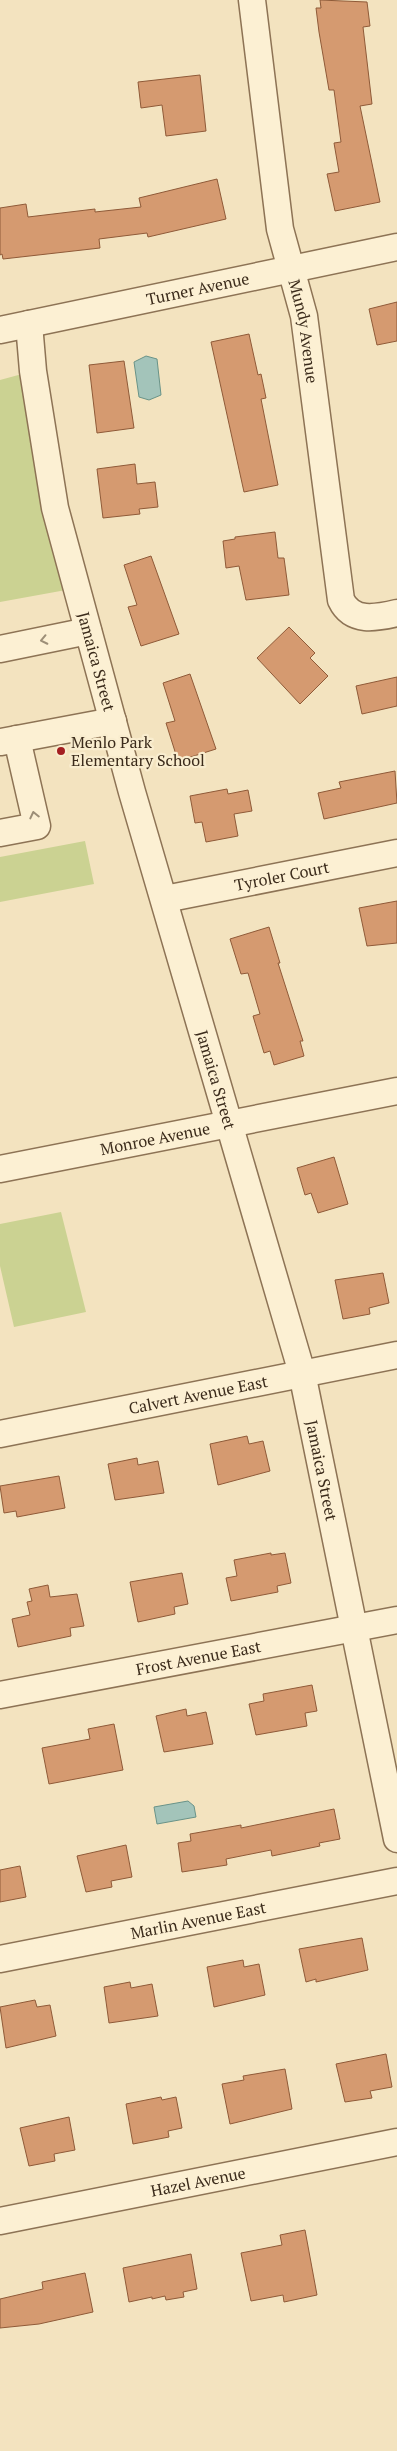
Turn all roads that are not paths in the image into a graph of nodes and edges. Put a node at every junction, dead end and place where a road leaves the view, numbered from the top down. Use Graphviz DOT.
graph roads {
  1 [pos="252,0"];
  2 [pos="397,248"];
  3 [pos="292,270"];
  4 [pos="29,324"];
  5 [pos="0,330"];
  6 [pos="397,613"];
  7 [pos="88,631"];
  8 [pos="0,649"];
  9 [pos="113,722"];
  10 [pos="8,740"];
  11 [pos="0,833"];
  12 [pos="397,853"];
  13 [pos="165,900"];
  14 [pos="397,1091"];
  15 [pos="229,1124"];
  16 [pos="0,1169"];
  17 [pos="397,1355"];
  18 [pos="302,1374"];
  19 [pos="0,1434"];
  20 [pos="397,1620"];
  21 [pos="355,1628"];
  22 [pos="0,1695"];
  23 [pos="397,1839"];
  24 [pos="397,1881"];
  25 [pos="0,1959"];
  26 [pos="397,2142"];
  27 [pos="0,2221"];
  1 -- 3 [label="street, Mundy Avenue"];
  2 -- 3 [label="street, Turner Avenue"];
  3 -- 4 [label="street, Turner Avenue"];
  3 -- 6 [label="street, Mundy Avenue"];
  4 -- 5 [label="street, Turner Avenue"];
  4 -- 7 [label="street, Jamaica Street"];
  7 -- 8 [label="street, one-way"];
  7 -- 9 [label="street, Jamaica Street"];
  9 -- 10 [label="street"];
  9 -- 13 [label="street, Jamaica Street"];
  11 -- 10 [label="street, one-way"];
  12 -- 13 [label="street, Tyroler Court"];
  13 -- 15 [label="street, Jamaica Street"];
  14 -- 15 [label="street, Monroe Avenue"];
  15 -- 16 [label="street, Monroe Avenue"];
  15 -- 18 [label="street, Jamaica Street"];
  17 -- 18 [label="street, Calvert Avenue East"];
  18 -- 19 [label="street, Calvert Avenue East"];
  18 -- 21 [label="street, Jamaica Street"];
  20 -- 21 [label="street, Frost Avenue East"];
  21 -- 22 [label="street, Frost Avenue East"];
  21 -- 23 [label="street, Jamaica Street"];
  24 -- 25 [label="street, Marlin Avenue East"];
  26 -- 27 [label="street, Hazel Avenue"];
}
